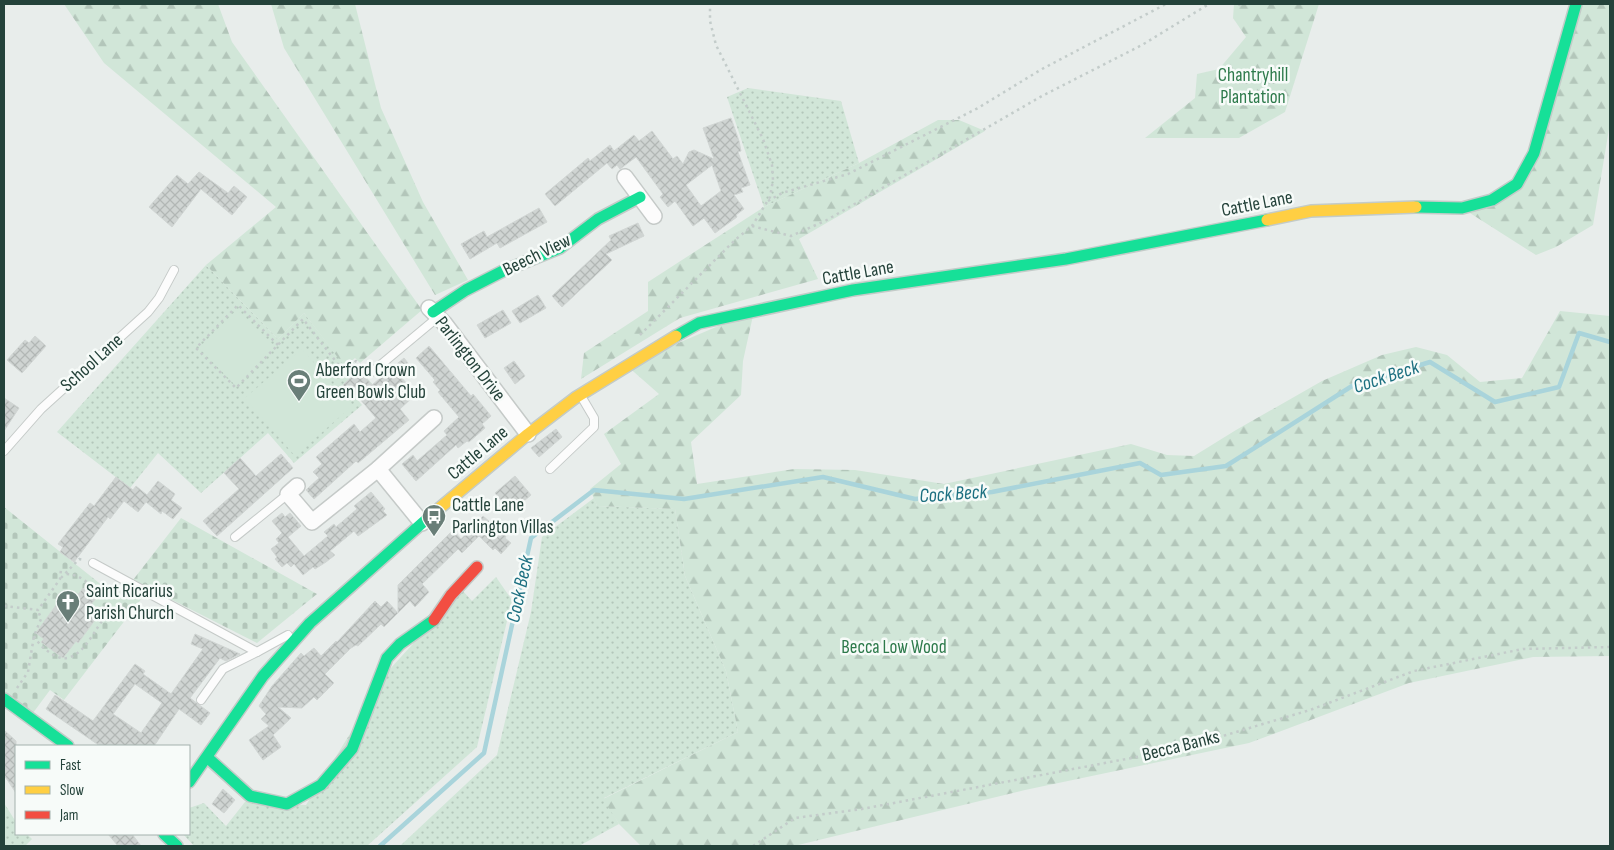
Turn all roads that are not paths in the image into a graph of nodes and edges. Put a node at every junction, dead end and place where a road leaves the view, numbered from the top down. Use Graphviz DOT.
graph roads {
  1 [pos="1576,4"];
  2 [pos="625,177"];
  3 [pos="640,197"];
  4 [pos="654,216"];
  5 [pos="174,270"];
  6 [pos="434,312"];
  7 [pos="372,372"];
  8 [pos="580,395"];
  9 [pos="434,418"];
  10 [pos="528,434"];
  11 [pos="4,451"];
  12 [pos="378,469"];
  13 [pos="550,469"];
  14 [pos="293,490"];
  15 [pos="422,523"];
  16 [pos="235,537"];
  17 [pos="93,563"];
  18 [pos="477,567"];
  19 [pos="310,623"];
  20 [pos="257,652"];
  21 [pos="4,699"];
  22 [pos="201,700"];
  23 [pos="67,745"];
  24 [pos="208,758"];
  25 [pos="190,781"];
  26 [pos="165,835"];
  27 [pos="176,846"];
  1 -- 8 [label="street, Cattle Lane"];
  2 -- 3 [label="street"];
  3 -- 4 [label="street"];
  3 -- 6 [label="street, Beech View"];
  5 -- 11 [label="lane, School Lane"];
  6 -- 7 [label="lane"];
  6 -- 10 [label="street, Parlington Drive"];
  8 -- 10 [label="street, Cattle Lane"];
  8 -- 13 [label="lane"];
  9 -- 12 [label="street"];
  10 -- 15 [label="street, Cattle Lane"];
  12 -- 14 [label="street"];
  12 -- 15 [label="street"];
  14 -- 16 [label="lane"];
  15 -- 19 [label="street, Cattle Lane"];
  17 -- 20 [label="lane"];
  18 -- 24 [label="street"];
  19 -- 20 [label="lane"];
  19 -- 24 [label="street, Cattle Lane"];
  20 -- 22 [label="lane"];
  21 -- 23 [label="street"];
  24 -- 25 [label="street, Cattle Lane"];
  26 -- 27 [label="street"];
}
